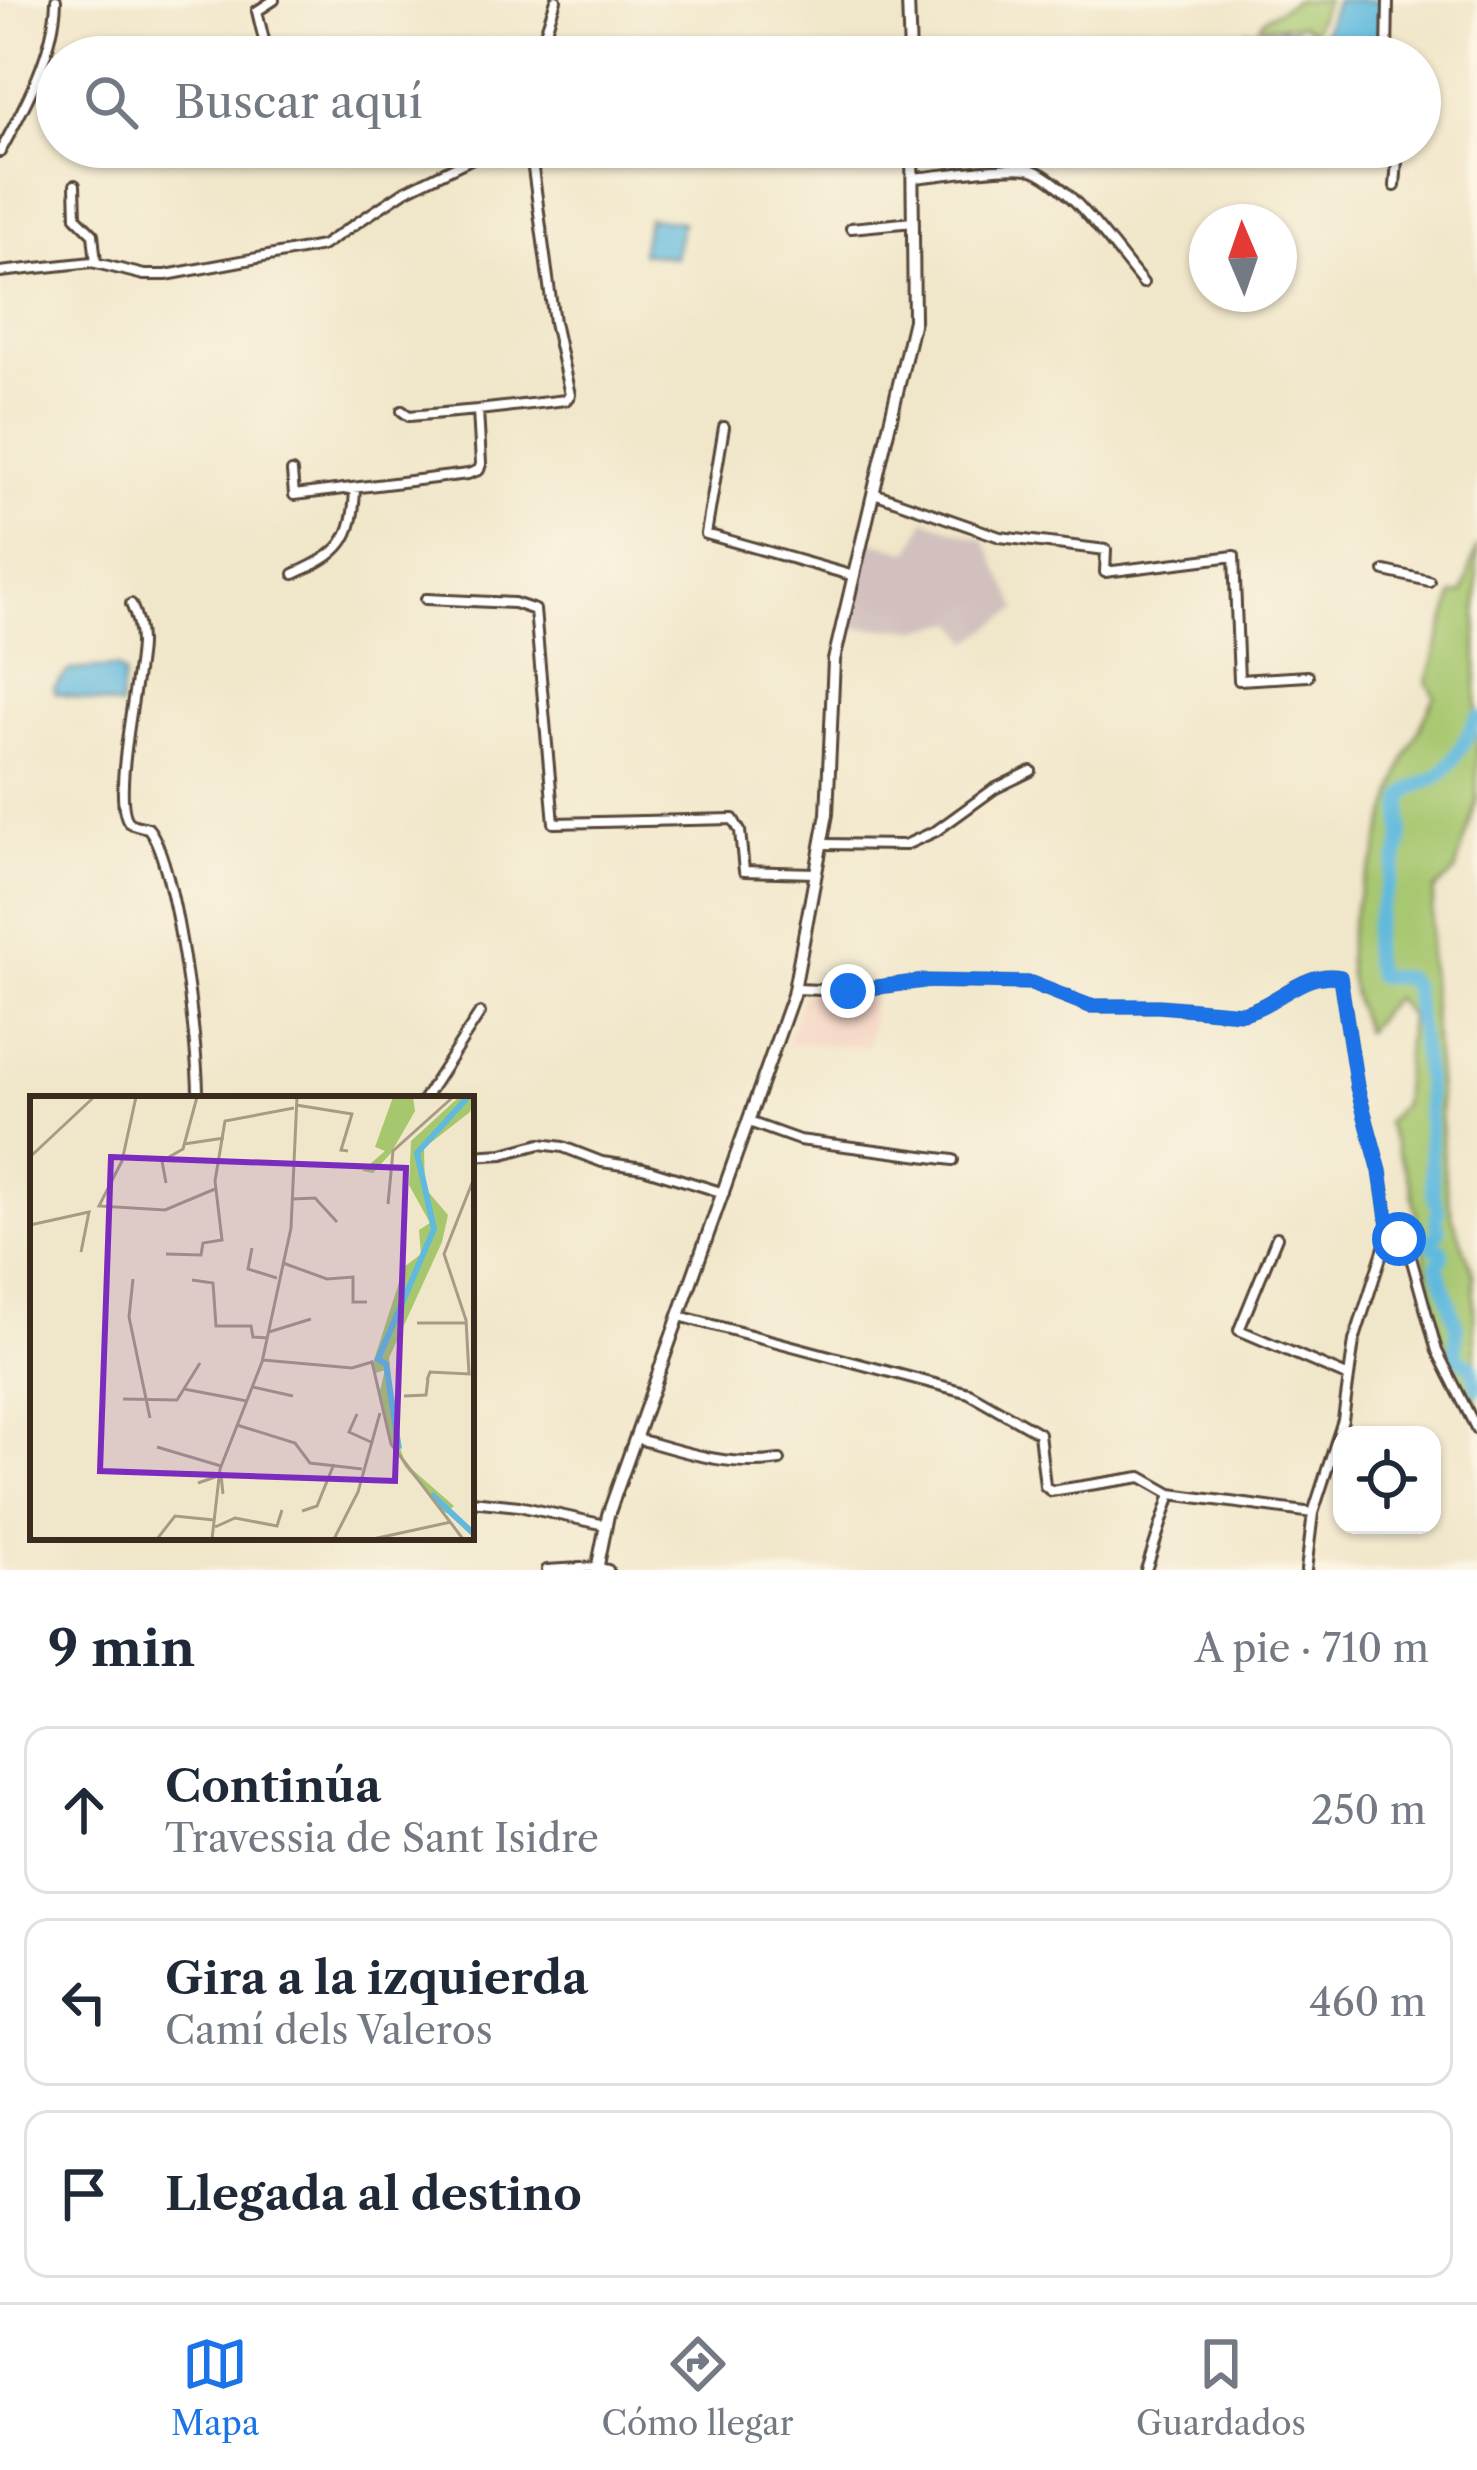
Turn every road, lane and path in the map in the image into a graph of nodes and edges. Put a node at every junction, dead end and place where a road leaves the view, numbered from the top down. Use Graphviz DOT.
graph roads {
  1 [pos="56,0"];
  2 [pos="274,0"];
  3 [pos="556,0"];
  4 [pos="908,0"];
  5 [pos="1388,0"];
  6 [pos="49,36"];
  7 [pos="263,36"];
  8 [pos="544,36"];
  9 [pos="909,36"];
  10 [pos="1387,36"];
  11 [pos="36,76"];
  12 [pos="0,152"];
  13 [pos="453,168"];
  14 [pos="533,168"];
  15 [pos="913,168"];
  16 [pos="1396,168"];
  17 [pos="913,178"];
  18 [pos="75,185"];
  19 [pos="1395,186"];
  20 [pos="914,222"];
  21 [pos="851,228"];
  22 [pos="96,263"];
  23 [pos="0,272"];
  24 [pos="1143,283"];
  25 [pos="478,410"];
  26 [pos="402,411"];
  27 [pos="724,427"];
  28 [pos="292,472"];
  29 [pos="355,489"];
  30 [pos="874,494"];
  31 [pos="1385,571"];
  32 [pos="294,574"];
  33 [pos="854,576"];
  34 [pos="1429,581"];
  35 [pos="426,598"];
  36 [pos="131,604"];
  37 [pos="1308,676"];
  38 [pos="1031,771"];
  39 [pos="821,844"];
  40 [pos="816,873"];
  41 [pos="795,989"];
  42 [pos="481,1012"];
  43 [pos="198,1096"];
  44 [pos="426,1096"];
  45 [pos="749,1122"];
  46 [pos="474,1156"];
  47 [pos="953,1160"];
  48 [pos="724,1192"];
  49 [pos="1389,1232"];
  50 [pos="1276,1237"];
  51 [pos="679,1316"];
  52 [pos="1349,1377"];
  53 [pos="1477,1430"];
  54 [pos="635,1438"];
  55 [pos="780,1460"];
  56 [pos="1171,1494"];
  57 [pos="474,1502"];
  58 [pos="1313,1513"];
  59 [pos="605,1525"];
  60 [pos="601,1569"];
  61 [pos="547,1570"];
  62 [pos="1147,1570"];
  63 [pos="1306,1570"];
  1 -- 6 [label="street"];
  2 -- 7 [label="street"];
  3 -- 8 [label="street"];
  4 -- 9 [label="main road"];
  5 -- 10 [label="street"];
  11 -- 12 [label="street"];
  13 -- 22 [label="street"];
  14 -- 25 [label="street"];
  15 -- 17 [label="main road"];
  16 -- 19 [label="street"];
  17 -- 20 [label="main road"];
  17 -- 24 [label="street"];
  18 -- 22 [label="street"];
  20 -- 21 [label="street"];
  20 -- 30 [label="main road"];
  22 -- 23 [label="street"];
  25 -- 26 [label="street"];
  25 -- 29 [label="street"];
  27 -- 33 [label="street"];
  28 -- 29 [label="street"];
  29 -- 32 [label="street"];
  30 -- 33 [label="main road"];
  30 -- 37 [label="street"];
  31 -- 34 [label="street"];
  33 -- 39 [label="main road"];
  35 -- 40 [label="street"];
  36 -- 43 [label="street"];
  38 -- 39 [label="street"];
  39 -- 40 [label="main road"];
  40 -- 41 [label="main road"];
  41 -- 45 [label="main road"];
  41 -- 49 [label="street"];
  42 -- 44 [label="street"];
  45 -- 47 [label="street"];
  45 -- 48 [label="main road"];
  46 -- 48 [label="street"];
  48 -- 51 [label="main road"];
  49 -- 52 [label="street"];
  49 -- 53 [label="street"];
  50 -- 52 [label="street"];
  51 -- 54 [label="main road"];
  51 -- 56 [label="street"];
  52 -- 58 [label="street"];
  54 -- 55 [label="street"];
  54 -- 59 [label="main road"];
  56 -- 58 [label="street"];
  56 -- 62 [label="street"];
  57 -- 59 [label="street"];
  58 -- 63 [label="street"];
  59 -- 60 [label="main road"];
  60 -- 61 [label="street"];
}
